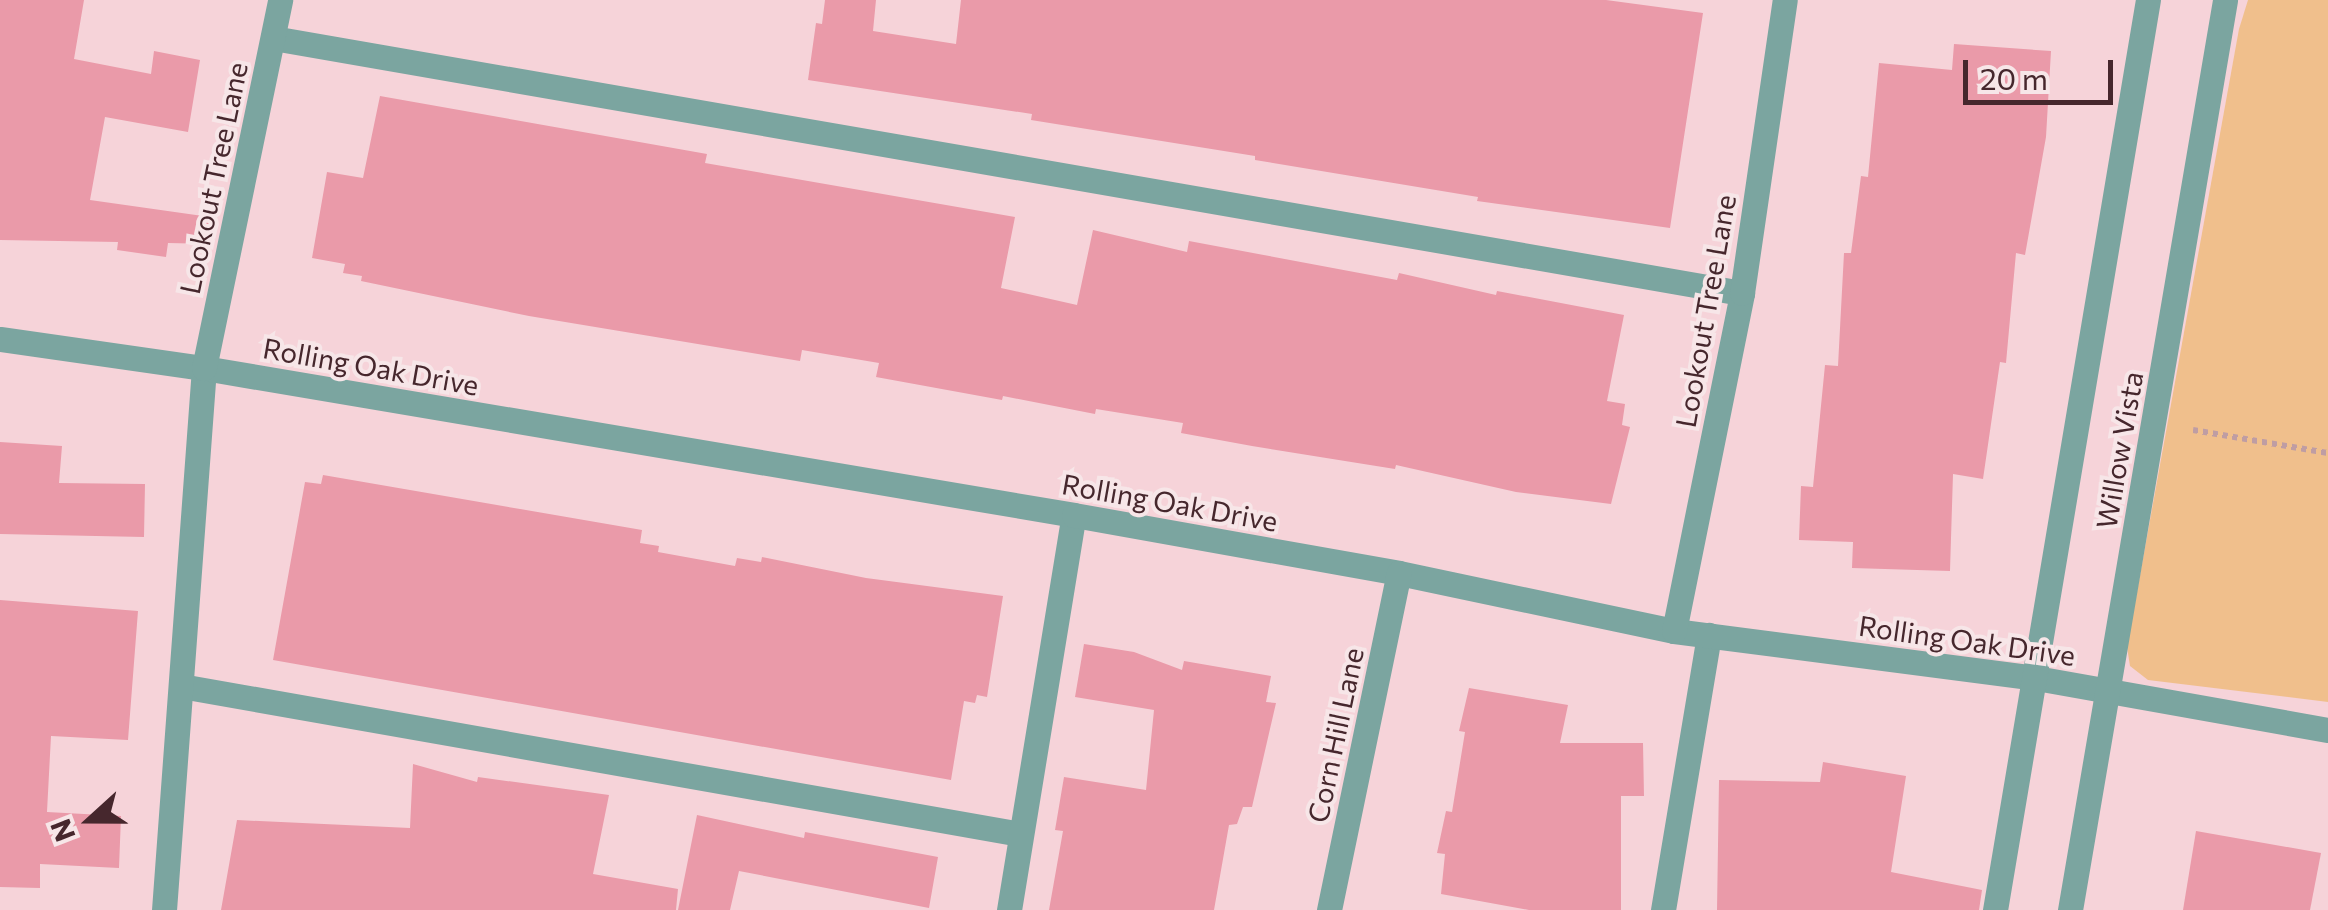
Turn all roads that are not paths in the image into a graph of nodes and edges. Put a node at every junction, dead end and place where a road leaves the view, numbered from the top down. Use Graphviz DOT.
graph roads {
  1 [pos="280,0"];
  2 [pos="1785,0"];
  3 [pos="2148,0"];
  4 [pos="2225,0"];
  5 [pos="273,38"];
  6 [pos="1742,293"];
  7 [pos="0,340"];
  8 [pos="204,368"];
  9 [pos="1074,515"];
  10 [pos="1399,573"];
  11 [pos="1674,631"];
  12 [pos="1709,635"];
  13 [pos="2036,678"];
  14 [pos="181,686"];
  15 [pos="2108,691"];
  16 [pos="2328,730"];
  17 [pos="1020,834"];
  18 [pos="164,910"];
  19 [pos="1009,910"];
  20 [pos="1329,910"];
  21 [pos="1663,910"];
  22 [pos="1994,910"];
  23 [pos="2070,910"];
  1 -- 5 [label="street, Lookout Tree Lane"];
  2 -- 6 [label="street, Lookout Tree Lane"];
  3 -- 13 [label="street, Willow Vista"];
  4 -- 15 [label="street, Willow Vista"];
  5 -- 6 [label="street"];
  5 -- 8 [label="street, Lookout Tree Lane"];
  6 -- 11 [label="street, Lookout Tree Lane"];
  7 -- 8 [label="street, Rolling Oak Drive"];
  8 -- 9 [label="street, Rolling Oak Drive"];
  8 -- 14 [label="street, Lookout Tree Lane"];
  9 -- 10 [label="street, Rolling Oak Drive"];
  9 -- 17 [label="street"];
  10 -- 11 [label="street, Rolling Oak Drive"];
  10 -- 20 [label="street, Corn Hill Lane"];
  11 -- 12 [label="street, Rolling Oak Drive"];
  12 -- 13 [label="street, Rolling Oak Drive"];
  12 -- 21 [label="street"];
  13 -- 15 [label="street, Rolling Oak Drive"];
  13 -- 22 [label="street, Willow Vista"];
  14 -- 17 [label="street"];
  14 -- 18 [label="street, Lookout Tree Lane"];
  15 -- 16 [label="street, Rolling Oak Drive"];
  15 -- 23 [label="street, Willow Vista"];
  17 -- 19 [label="street"];
}
